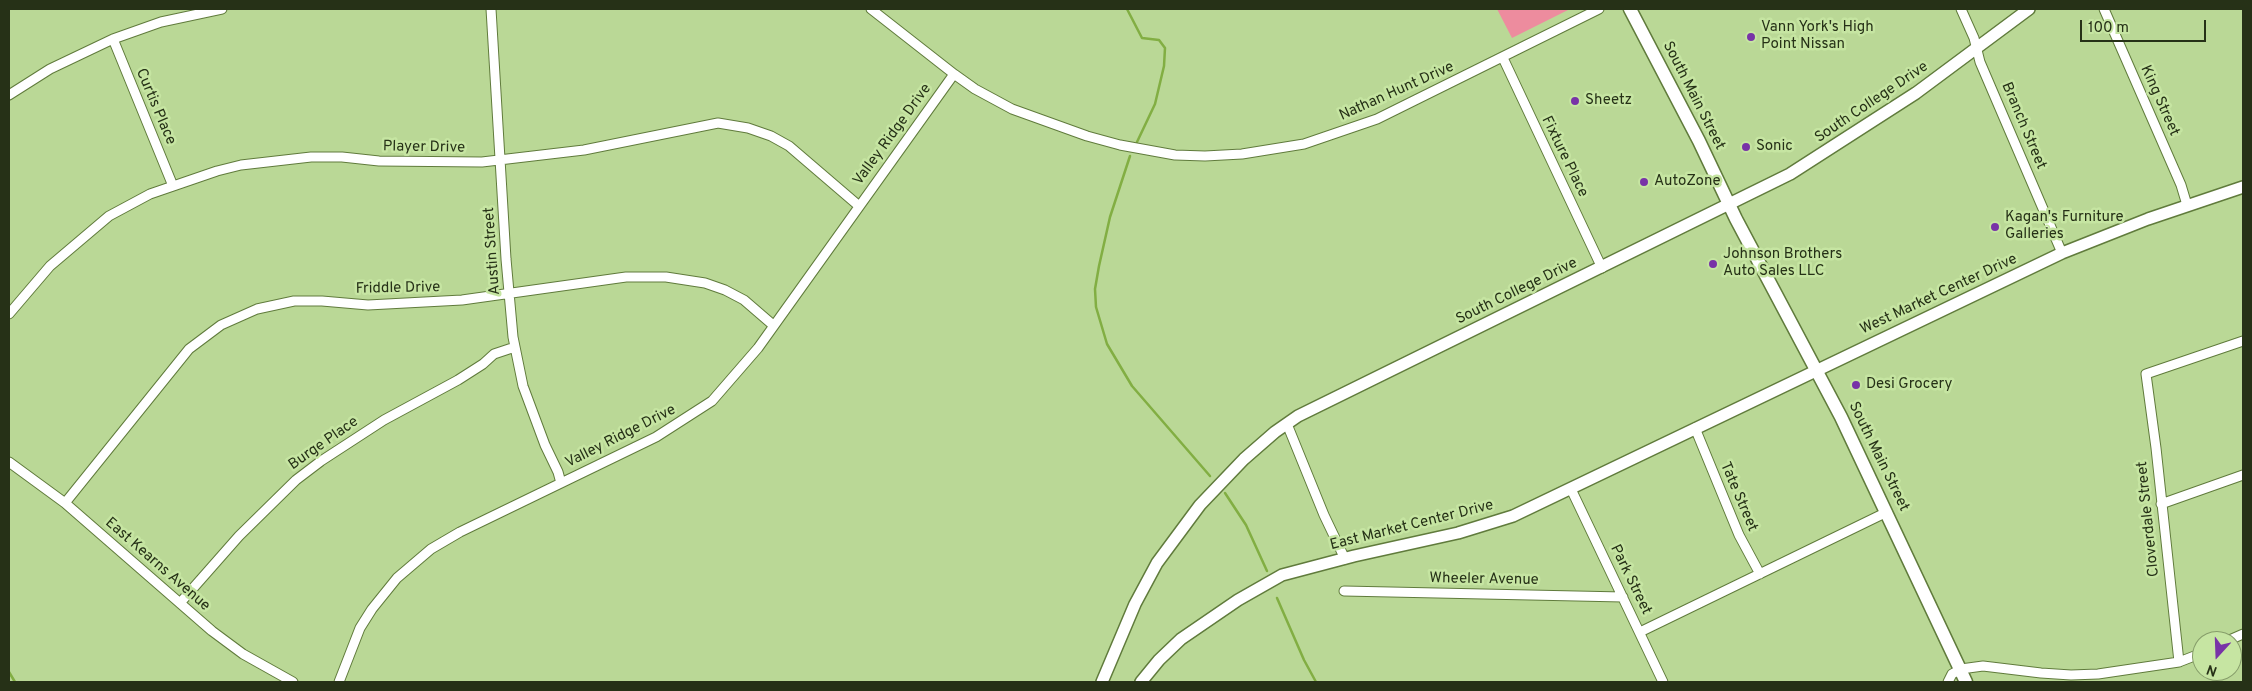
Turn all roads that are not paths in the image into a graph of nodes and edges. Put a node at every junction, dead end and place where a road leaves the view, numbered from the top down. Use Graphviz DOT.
graph roads {
  1 [pos="222,9"];
  2 [pos="491,9"];
  3 [pos="871,9"];
  4 [pos="1600,9"];
  5 [pos="1630,9"];
  6 [pos="1962,9"];
  7 [pos="2029,9"];
  8 [pos="2104,9"];
  9 [pos="113,39"];
  10 [pos="1977,46"];
  11 [pos="1503,58"];
  12 [pos="954,74"];
  13 [pos="9,96"];
  14 [pos="500,159"];
  15 [pos="173,186"];
  16 [pos="2243,187"];
  17 [pos="1729,204"];
  18 [pos="2187,205"];
  19 [pos="859,206"];
  20 [pos="2062,253"];
  21 [pos="1602,268"];
  22 [pos="510,292"];
  23 [pos="9,314"];
  24 [pos="774,325"];
  25 [pos="2243,342"];
  26 [pos="515,347"];
  27 [pos="1816,369"];
  28 [pos="1287,424"];
  29 [pos="1694,428"];
  30 [pos="9,462"];
  31 [pos="2243,475"];
  32 [pos="561,483"];
  33 [pos="1571,489"];
  34 [pos="65,503"];
  35 [pos="2161,504"];
  36 [pos="1887,512"];
  37 [pos="1345,558"];
  38 [pos="1760,574"];
  39 [pos="1344,591"];
  40 [pos="1623,597"];
  41 [pos="180,603"];
  42 [pos="1640,632"];
  43 [pos="2192,656"];
  44 [pos="2179,662"];
  45 [pos="1961,668"];
  46 [pos="2100,678"];
  47 [pos="293,682"];
  48 [pos="340,682"];
  49 [pos="1102,682"];
  50 [pos="1141,682"];
  51 [pos="1663,682"];
  52 [pos="1948,682"];
  53 [pos="1966,682"];
  1 -- 9 [label="street"];
  2 -- 14 [label="street, Austin Street"];
  3 -- 12 [label="street, Nathan Hunt Drive"];
  4 -- 11 [label="street, Nathan Hunt Drive"];
  5 -- 17 [label="main road, South Main Street"];
  6 -- 10 [label="street, Branch Street"];
  7 -- 10 [label="main road, South College Drive"];
  8 -- 18 [label="street, King Street"];
  9 -- 13 [label="street"];
  9 -- 15 [label="street, Curtis Place"];
  10 -- 17 [label="main road, South College Drive"];
  10 -- 20 [label="street, Branch Street"];
  11 -- 12 [label="street, Nathan Hunt Drive"];
  11 -- 21 [label="street, Fixture Place"];
  12 -- 19 [label="street, Valley Ridge Drive"];
  14 -- 15 [label="street, Player Drive"];
  14 -- 19 [label="street, Player Drive"];
  14 -- 22 [label="street, Austin Street"];
  15 -- 23 [label="street, Player Drive"];
  16 -- 18 [label="main road, West Market Center Drive"];
  17 -- 21 [label="main road, South College Drive"];
  17 -- 27 [label="main road, South Main Street"];
  18 -- 20 [label="main road, West Market Center Drive"];
  19 -- 24 [label="street, Valley Ridge Drive"];
  20 -- 27 [label="main road, West Market Center Drive"];
  21 -- 28 [label="main road, South College Drive"];
  22 -- 24 [label="street, Friddle Drive"];
  22 -- 26 [label="street, Austin Street"];
  22 -- 34 [label="street, Friddle Drive"];
  24 -- 32 [label="street, Valley Ridge Drive"];
  25 -- 35 [label="street, Cloverdale Street"];
  26 -- 32 [label="street, Austin Street"];
  26 -- 41 [label="street, Burge Place"];
  27 -- 29 [label="main road, East Market Center Drive"];
  27 -- 36 [label="main road, South Main Street"];
  28 -- 37 [label="street"];
  28 -- 49 [label="main road, South College Drive"];
  29 -- 33 [label="main road, East Market Center Drive"];
  29 -- 38 [label="street, Tate Street"];
  30 -- 34 [label="street, East Kearns Avenue"];
  31 -- 35 [label="street"];
  32 -- 48 [label="street, Valley Ridge Drive"];
  33 -- 37 [label="main road, East Market Center Drive"];
  33 -- 40 [label="street, Park Street"];
  34 -- 41 [label="street, East Kearns Avenue"];
  35 -- 44 [label="street, Cloverdale Street"];
  36 -- 38 [label="street"];
  36 -- 45 [label="main road, South Main Street"];
  37 -- 50 [label="main road, East Market Center Drive"];
  38 -- 42 [label="street"];
  39 -- 40 [label="street, Wheeler Avenue"];
  40 -- 42 [label="street, Park Street"];
  41 -- 47 [label="street, East Kearns Avenue"];
  42 -- 51 [label="street, Park Street"];
  43 -- 44 [label="street"];
  44 -- 46 [label="street"];
  45 -- 46 [label="street"];
  45 -- 52 [label="street"];
  45 -- 53 [label="main road, South Main Street"];
}
